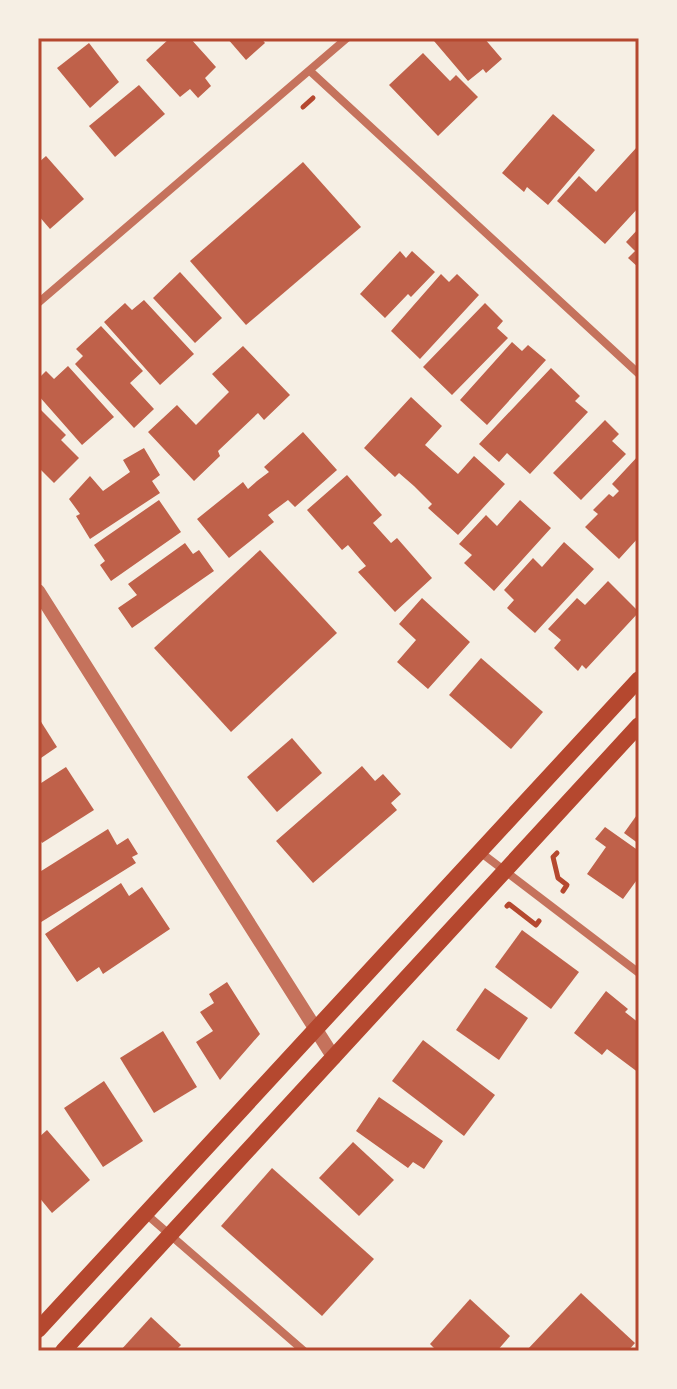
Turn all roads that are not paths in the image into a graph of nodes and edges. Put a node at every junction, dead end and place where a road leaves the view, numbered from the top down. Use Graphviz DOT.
graph roads {
  1 [pos="347,38"];
  2 [pos="310,71"];
  3 [pos="38,303"];
  4 [pos="639,374"];
  5 [pos="38,591"];
  6 [pos="639,679"];
  7 [pos="639,725"];
  8 [pos="479,851"];
  9 [pos="504,872"];
  10 [pos="639,973"];
  11 [pos="315,1029"];
  12 [pos="334,1058"];
  13 [pos="146,1214"];
  14 [pos="170,1236"];
  15 [pos="38,1330"];
  16 [pos="63,1351"];
  17 [pos="304,1351"];
  1 -- 2 [label="street"];
  2 -- 3 [label="street"];
  2 -- 4 [label="street"];
  5 -- 11 [label="street"];
  6 -- 8 [label="main road"];
  7 -- 9 [label="main road"];
  8 -- 9 [label="street"];
  8 -- 11 [label="main road"];
  9 -- 10 [label="street"];
  9 -- 12 [label="main road"];
  11 -- 12 [label="street"];
  11 -- 13 [label="main road"];
  12 -- 14 [label="main road"];
  13 -- 14 [label="street"];
  13 -- 15 [label="main road"];
  14 -- 16 [label="main road"];
  14 -- 17 [label="street"];
}
